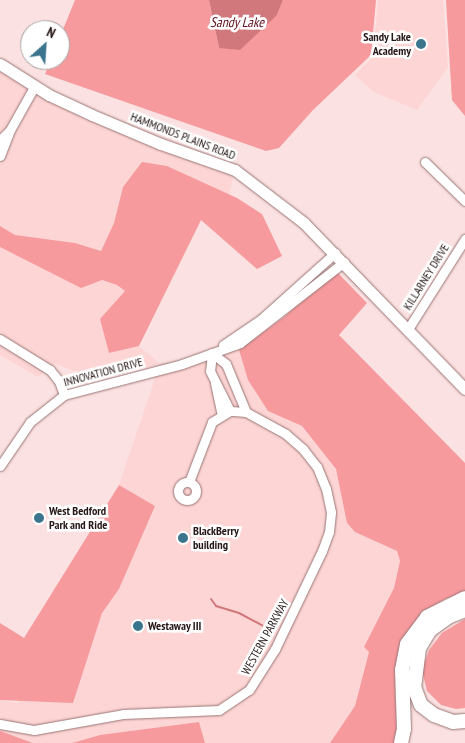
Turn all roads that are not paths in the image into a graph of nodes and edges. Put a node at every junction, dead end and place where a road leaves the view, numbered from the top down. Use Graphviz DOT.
graph roads {
  1 [pos="0,64"];
  2 [pos="34,87"];
  3 [pos="10,130"];
  4 [pos="0,140"];
  5 [pos="0,156"];
  6 [pos="425,162"];
  7 [pos="465,201"];
  8 [pos="465,239"];
  9 [pos="335,253"];
  10 [pos="344,262"];
  11 [pos="408,328"];
  12 [pos="0,339"];
  13 [pos="212,353"];
  14 [pos="465,389"];
  15 [pos="64,396"];
  16 [pos="246,412"];
  17 [pos="226,413"];
  18 [pos="0,466"];
  19 [pos="189,482"];
  20 [pos="465,598"];
  21 [pos="465,610"];
  22 [pos="465,721"];
  23 [pos="0,724"];
  24 [pos="401,743"];
  1 -- 2 [label="main road, HAMMONDS PLAINS ROAD"];
  2 -- 3 [label="street"];
  2 -- 9 [label="main road, HAMMONDS PLAINS ROAD"];
  3 -- 4 [label="street"];
  3 -- 5 [label="street"];
  6 -- 7 [label="street"];
  8 -- 11 [label="street, KILLARNEY DRIVE"];
  9 -- 10 [label="main road, HAMMONDS PLAINS ROAD"];
  9 -- 13 [label="street, INNOVATION DRIVE"];
  10 -- 11 [label="main road, HAMMONDS PLAINS ROAD"];
  10 -- 13 [label="street, INNOVATION DRIVE"];
  11 -- 14 [label="main road, HAMMONDS PLAINS ROAD"];
  12 -- 15 [label="street"];
  13 -- 15 [label="street, INNOVATION DRIVE"];
  13 -- 16 [label="street"];
  13 -- 17 [label="street"];
  15 -- 18 [label="street, INNOVATION DRIVE"];
  16 -- 17 [label="street, WESTERN PARKWAY"];
  16 -- 23 [label="street, WESTERN PARKWAY"];
  17 -- 19 [label="street"];
  20 -- 24 [label="highway"];
  21 -- 22 [label="highway"];
}
